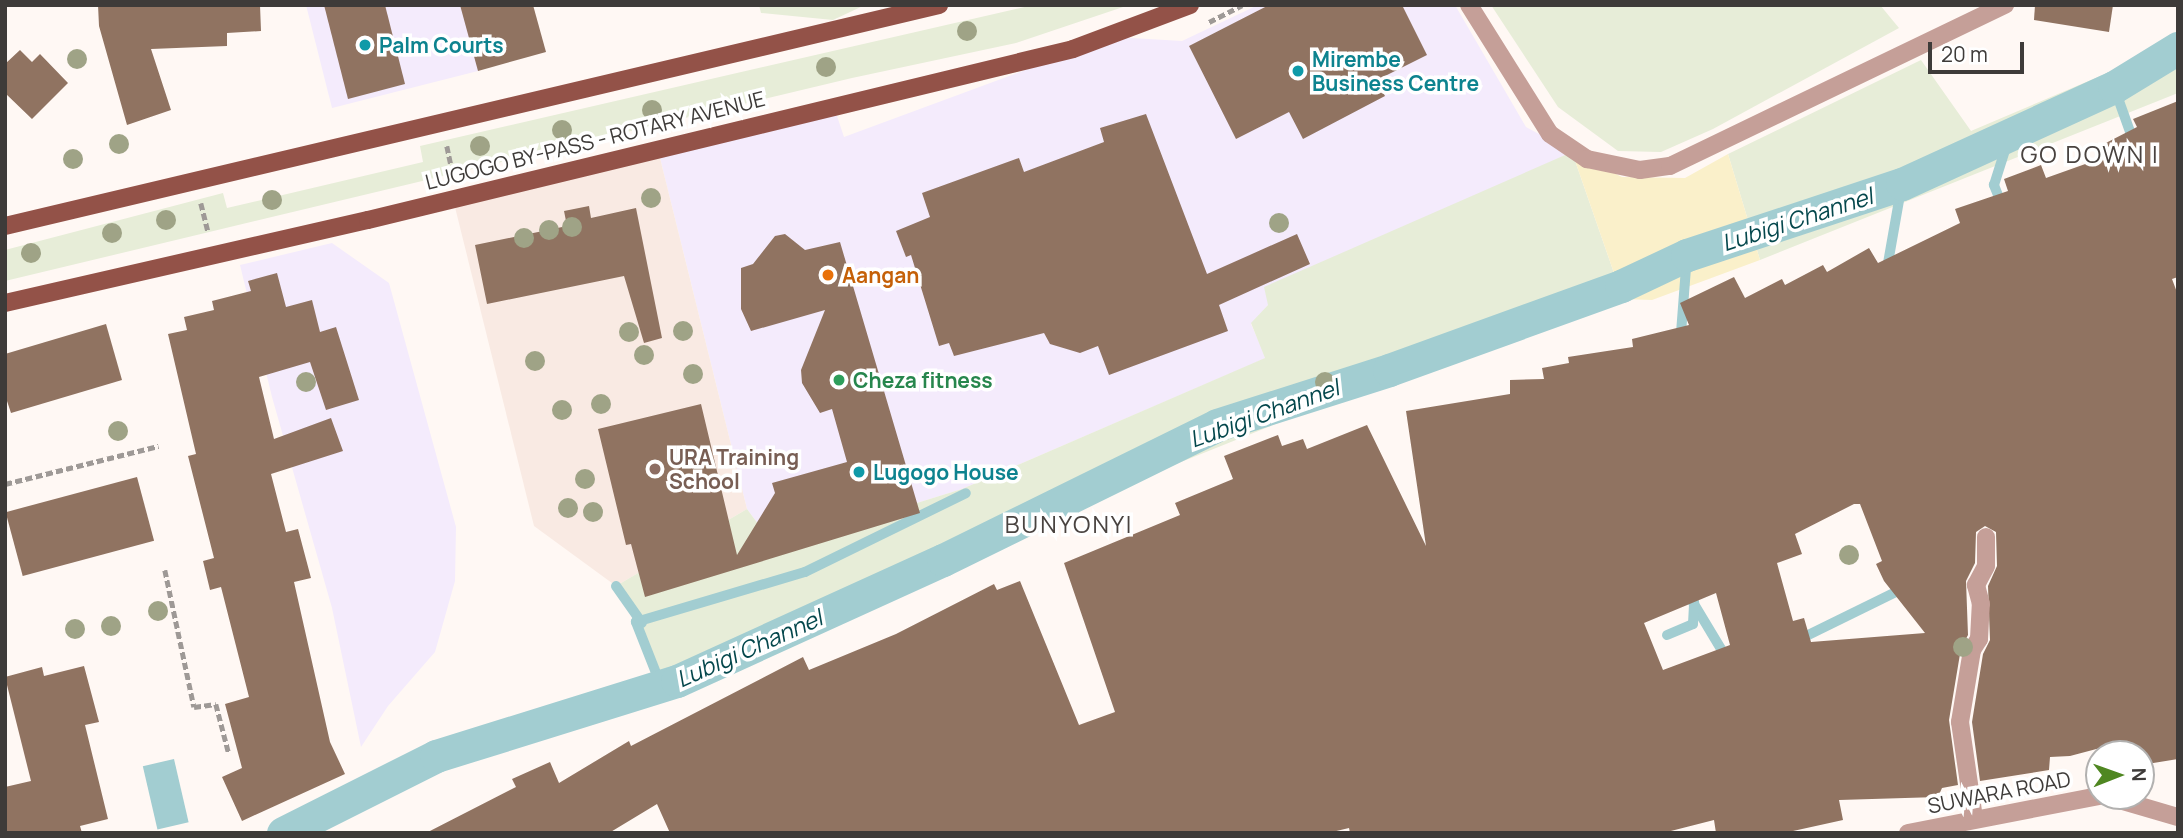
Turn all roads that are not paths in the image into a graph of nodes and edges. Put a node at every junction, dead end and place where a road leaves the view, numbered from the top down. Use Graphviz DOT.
graph roads {
  1 [pos="939,5"];
  2 [pos="1191,5"];
  3 [pos="1469,5"];
  4 [pos="2005,5"];
  5 [pos="5,226"];
  6 [pos="5,303"];
  7 [pos="1986,537"];
  8 [pos="2085,798"];
  9 [pos="2154,810"];
  10 [pos="2178,817"];
  11 [pos="1973,818"];
  12 [pos="1913,832"];
  1 -- 5 [label="main road"];
  2 -- 6 [label="main road, LUGOGO BY-PASS - ROTARY AVENUE"];
  3 -- 4 [label="street"];
  7 -- 11 [label="street"];
  8 -- 11 [label="street, SUWARA ROAD"];
  9 -- 10 [label="street"];
  11 -- 12 [label="street, SUWARA ROAD"];
}
